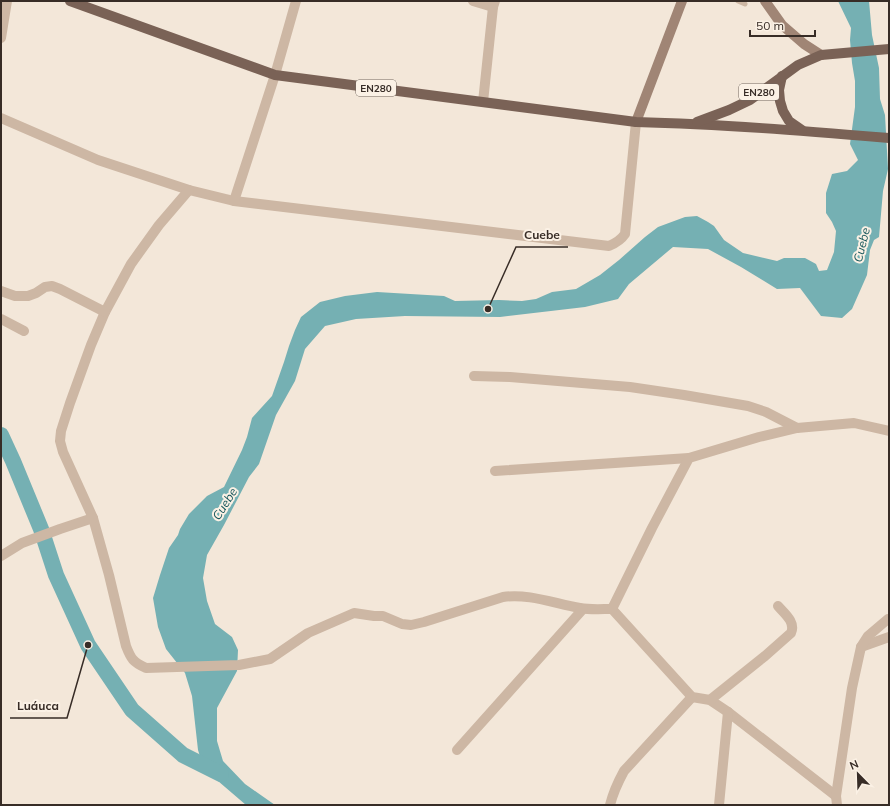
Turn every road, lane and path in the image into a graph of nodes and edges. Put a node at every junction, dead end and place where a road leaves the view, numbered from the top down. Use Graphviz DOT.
graph roads {
  1 [pos="7,1"];
  2 [pos="70,1"];
  3 [pos="296,1"];
  4 [pos="473,1"];
  5 [pos="682,1"];
  6 [pos="738,1"];
  7 [pos="765,1"];
  8 [pos="494,4"];
  9 [pos="745,4"];
  10 [pos="1,38"];
  11 [pos="888,50"];
  12 [pos="822,55"];
  13 [pos="275,75"];
  14 [pos="782,76"];
  15 [pos="483,102"];
  16 [pos="1,118"];
  17 [pos="636,122"];
  18 [pos="694,124"];
  19 [pos="804,130"];
  20 [pos="889,138"];
  21 [pos="189,190"];
  22 [pos="234,202"];
  23 [pos="1,291"];
  24 [pos="105,312"];
  25 [pos="1,319"];
  26 [pos="24,331"];
  27 [pos="474,376"];
  28 [pos="797,428"];
  29 [pos="889,431"];
  30 [pos="689,458"];
  31 [pos="495,472"];
  32 [pos="93,518"];
  33 [pos="1,556"];
  34 [pos="778,606"];
  35 [pos="583,609"];
  36 [pos="612,609"];
  37 [pos="889,620"];
  38 [pos="889,637"];
  39 [pos="861,647"];
  40 [pos="692,697"];
  41 [pos="710,700"];
  42 [pos="728,712"];
  43 [pos="457,750"];
  44 [pos="837,801"];
  45 [pos="610,805"];
  46 [pos="719,805"];
  1 -- 10 [label="street"];
  2 -- 13 [label="main road, EN280"];
  3 -- 13 [label="street"];
  4 -- 8 [label="street"];
  5 -- 17 [label="main road"];
  6 -- 9 [label="lane"];
  7 -- 12 [label="main road"];
  8 -- 15 [label="street"];
  11 -- 12 [label="main road, EN280"];
  12 -- 14 [label="main road, EN280"];
  13 -- 15 [label="main road, EN280"];
  13 -- 22 [label="street"];
  14 -- 18 [label="main road, EN280"];
  14 -- 19 [label="main road"];
  15 -- 17 [label="main road, EN280"];
  16 -- 21 [label="street"];
  17 -- 18 [label="main road, EN280"];
  17 -- 22 [label="street"];
  18 -- 19 [label="main road, EN280"];
  19 -- 20 [label="main road, EN280"];
  21 -- 22 [label="street"];
  21 -- 24 [label="street"];
  23 -- 24 [label="street"];
  24 -- 32 [label="street"];
  25 -- 26 [label="street"];
  27 -- 28 [label="street"];
  28 -- 29 [label="street"];
  28 -- 30 [label="street"];
  30 -- 31 [label="street"];
  30 -- 36 [label="street"];
  32 -- 33 [label="street"];
  32 -- 35 [label="street"];
  34 -- 41 [label="street"];
  35 -- 36 [label="street"];
  35 -- 43 [label="street"];
  36 -- 40 [label="street"];
  37 -- 39 [label="street"];
  38 -- 39 [label="street"];
  39 -- 44 [label="street"];
  40 -- 41 [label="street"];
  40 -- 45 [label="street"];
  41 -- 42 [label="street"];
  42 -- 44 [label="street"];
  42 -- 46 [label="street"];
}
